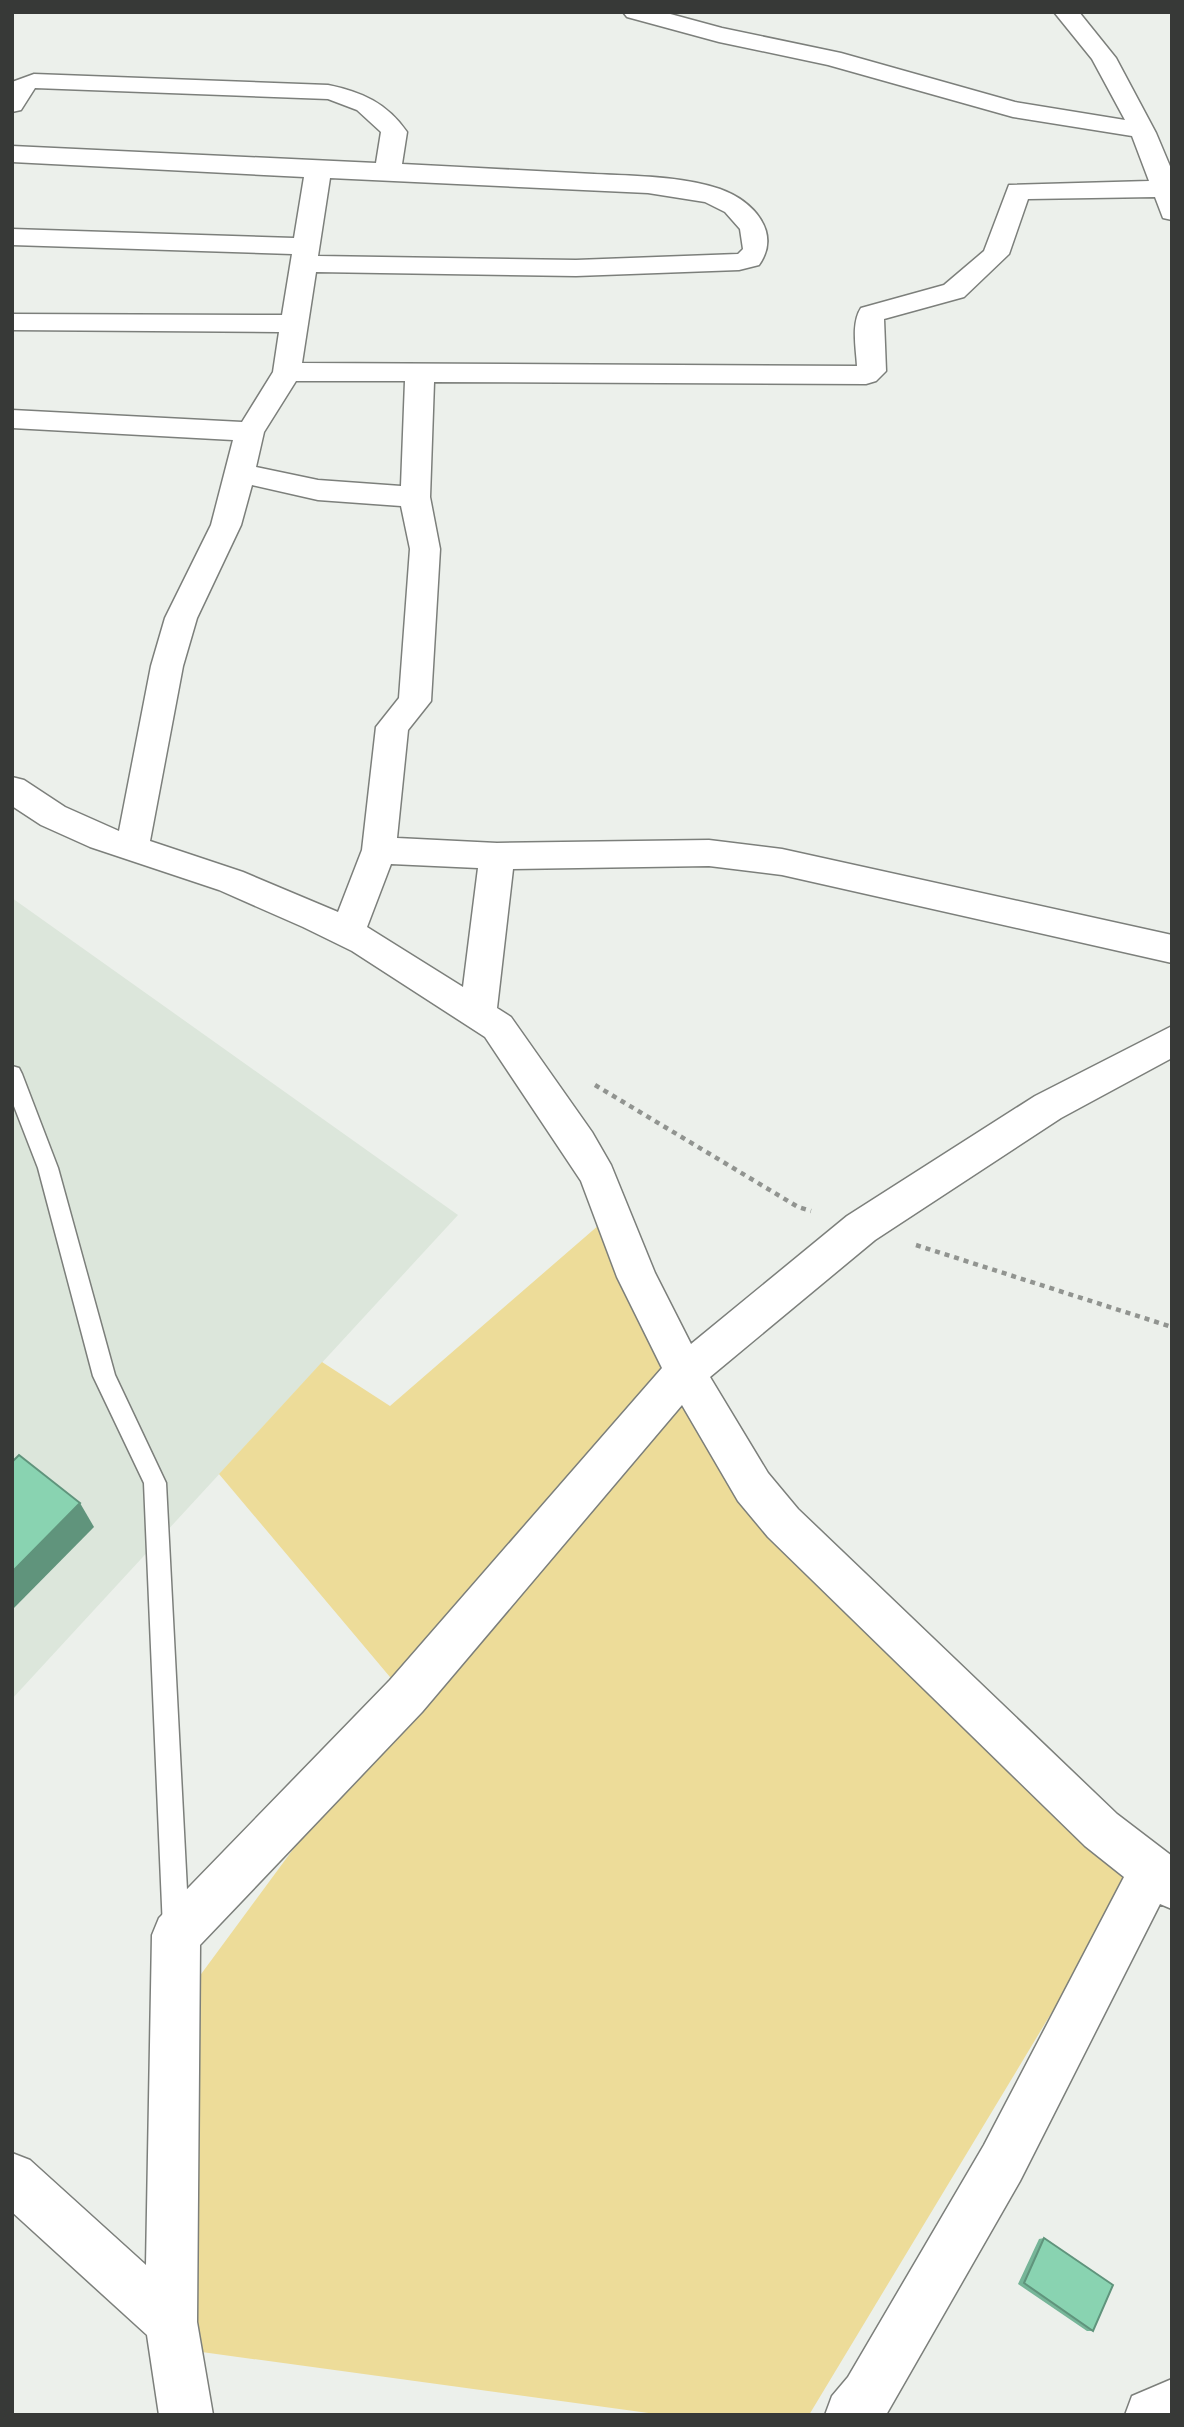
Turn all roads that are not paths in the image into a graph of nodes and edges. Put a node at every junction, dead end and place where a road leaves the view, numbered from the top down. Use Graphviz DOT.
graph roads {
  1 [pos="635,12"];
  2 [pos="1066,12"];
  3 [pos="12,105"];
  4 [pos="1140,130"];
  5 [pos="12,155"];
  6 [pos="1162,159"];
  7 [pos="318,170"];
  8 [pos="388,171"];
  9 [pos="1169,201"];
  10 [pos="12,237"];
  11 [pos="305,255"];
  12 [pos="12,322"];
  13 [pos="296,324"];
  14 [pos="420,371"];
  15 [pos="287,372"];
  16 [pos="12,419"];
  17 [pos="250,432"];
  18 [pos="240,472"];
  19 [pos="415,497"];
  20 [pos="12,789"];
  21 [pos="132,848"];
  22 [pos="379,850"];
  23 [pos="497,856"];
  24 [pos="347,933"];
  25 [pos="1172,949"];
  26 [pos="478,1014"];
  27 [pos="1172,1041"];
  28 [pos="12,1074"];
  29 [pos="685,1373"];
  30 [pos="1162,1878"];
  31 [pos="176,1935"];
  32 [pos="12,2178"];
  33 [pos="172,2322"];
  34 [pos="1172,2405"];
  35 [pos="186,2415"];
  36 [pos="851,2415"];
  37 [pos="1151,2415"];
  1 -- 4 [label="street"];
  2 -- 4 [label="street"];
  3 -- 8 [label="street"];
  4 -- 6 [label="street"];
  5 -- 7 [label="street"];
  6 -- 9 [label="street"];
  7 -- 8 [label="street"];
  7 -- 11 [label="street"];
  8 -- 11 [label="street"];
  9 -- 14 [label="street"];
  10 -- 11 [label="street"];
  11 -- 13 [label="street"];
  12 -- 13 [label="street"];
  13 -- 15 [label="street"];
  14 -- 15 [label="street"];
  14 -- 19 [label="street"];
  15 -- 17 [label="street"];
  16 -- 17 [label="street"];
  17 -- 18 [label="street"];
  18 -- 19 [label="street"];
  18 -- 21 [label="street"];
  19 -- 22 [label="street"];
  20 -- 21 [label="street"];
  21 -- 24 [label="street"];
  22 -- 23 [label="street"];
  22 -- 24 [label="street"];
  23 -- 25 [label="street"];
  23 -- 26 [label="street"];
  24 -- 26 [label="street"];
  26 -- 29 [label="street"];
  27 -- 29 [label="street"];
  28 -- 31 [label="lane"];
  29 -- 30 [label="street"];
  29 -- 31 [label="street"];
  30 -- 36 [label="street"];
  31 -- 33 [label="street"];
  32 -- 33 [label="street"];
  33 -- 35 [label="street"];
  34 -- 37 [label="street"];
}
